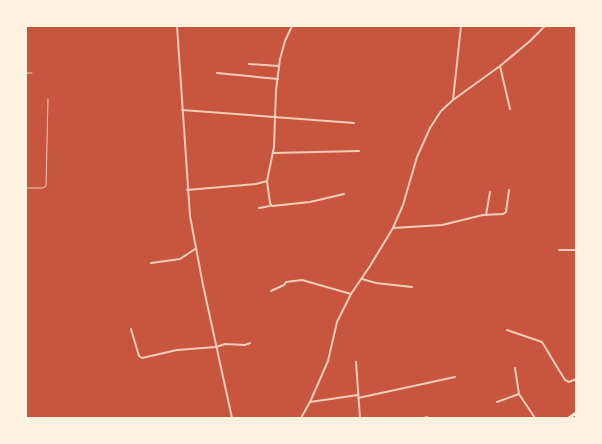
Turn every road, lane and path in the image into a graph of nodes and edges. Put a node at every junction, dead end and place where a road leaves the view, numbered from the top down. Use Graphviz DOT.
graph roads {
  1 [pos="177,26"];
  2 [pos="292,26"];
  3 [pos="462,26"];
  4 [pos="545,26"];
  5 [pos="249,64"];
  6 [pos="279,66"];
  7 [pos="500,66"];
  8 [pos="26,73"];
  9 [pos="32,73"];
  10 [pos="217,73"];
  11 [pos="278,78"];
  12 [pos="48,99"];
  13 [pos="453,100"];
  14 [pos="510,109"];
  15 [pos="182,110"];
  16 [pos="276,117"];
  17 [pos="354,123"];
  18 [pos="359,151"];
  19 [pos="273,153"];
  20 [pos="267,181"];
  21 [pos="26,188"];
  22 [pos="187,190"];
  23 [pos="510,190"];
  24 [pos="490,192"];
  25 [pos="344,194"];
  26 [pos="270,206"];
  27 [pos="259,208"];
  28 [pos="486,215"];
  29 [pos="393,228"];
  30 [pos="195,249"];
  31 [pos="559,250"];
  32 [pos="576,250"];
  33 [pos="151,264"];
  34 [pos="362,279"];
  35 [pos="412,288"];
  36 [pos="271,291"];
  37 [pos="351,294"];
  38 [pos="131,329"];
  39 [pos="507,330"];
  40 [pos="250,343"];
  41 [pos="216,347"];
  42 [pos="356,362"];
  43 [pos="515,368"];
  44 [pos="455,377"];
  45 [pos="576,379"];
  46 [pos="519,394"];
  47 [pos="358,397"];
  48 [pos="310,402"];
  49 [pos="497,402"];
  50 [pos="576,413"];
  51 [pos="232,418"];
  52 [pos="301,418"];
  53 [pos="360,418"];
  54 [pos="535,418"];
  55 [pos="569,418"];
  1 -- 15 [label="street"];
  2 -- 6 [label="street"];
  3 -- 13 [label="street"];
  4 -- 7 [label="street"];
  5 -- 6 [label="street"];
  6 -- 11 [label="street"];
  7 -- 13 [label="street"];
  7 -- 14 [label="street"];
  8 -- 9 [label="lane"];
  10 -- 11 [label="street"];
  11 -- 16 [label="street"];
  12 -- 21 [label="lane"];
  13 -- 29 [label="street"];
  15 -- 16 [label="street"];
  15 -- 22 [label="street"];
  16 -- 17 [label="street"];
  16 -- 19 [label="street"];
  18 -- 19 [label="street"];
  19 -- 20 [label="street"];
  20 -- 22 [label="street"];
  20 -- 26 [label="street"];
  22 -- 30 [label="street"];
  23 -- 28 [label="street"];
  24 -- 28 [label="street"];
  25 -- 26 [label="street"];
  26 -- 27 [label="street"];
  28 -- 29 [label="street"];
  29 -- 34 [label="street"];
  30 -- 33 [label="street"];
  30 -- 41 [label="street"];
  31 -- 32 [label="street"];
  34 -- 35 [label="street"];
  34 -- 37 [label="street"];
  36 -- 37 [label="street"];
  37 -- 48 [label="street"];
  38 -- 41 [label="street"];
  39 -- 45 [label="street"];
  40 -- 41 [label="street"];
  41 -- 51 [label="street"];
  42 -- 47 [label="street"];
  43 -- 46 [label="street"];
  44 -- 47 [label="street"];
  46 -- 49 [label="street"];
  46 -- 54 [label="street"];
  47 -- 48 [label="street"];
  47 -- 53 [label="street"];
  48 -- 52 [label="street"];
  50 -- 55 [label="main road"];
}
